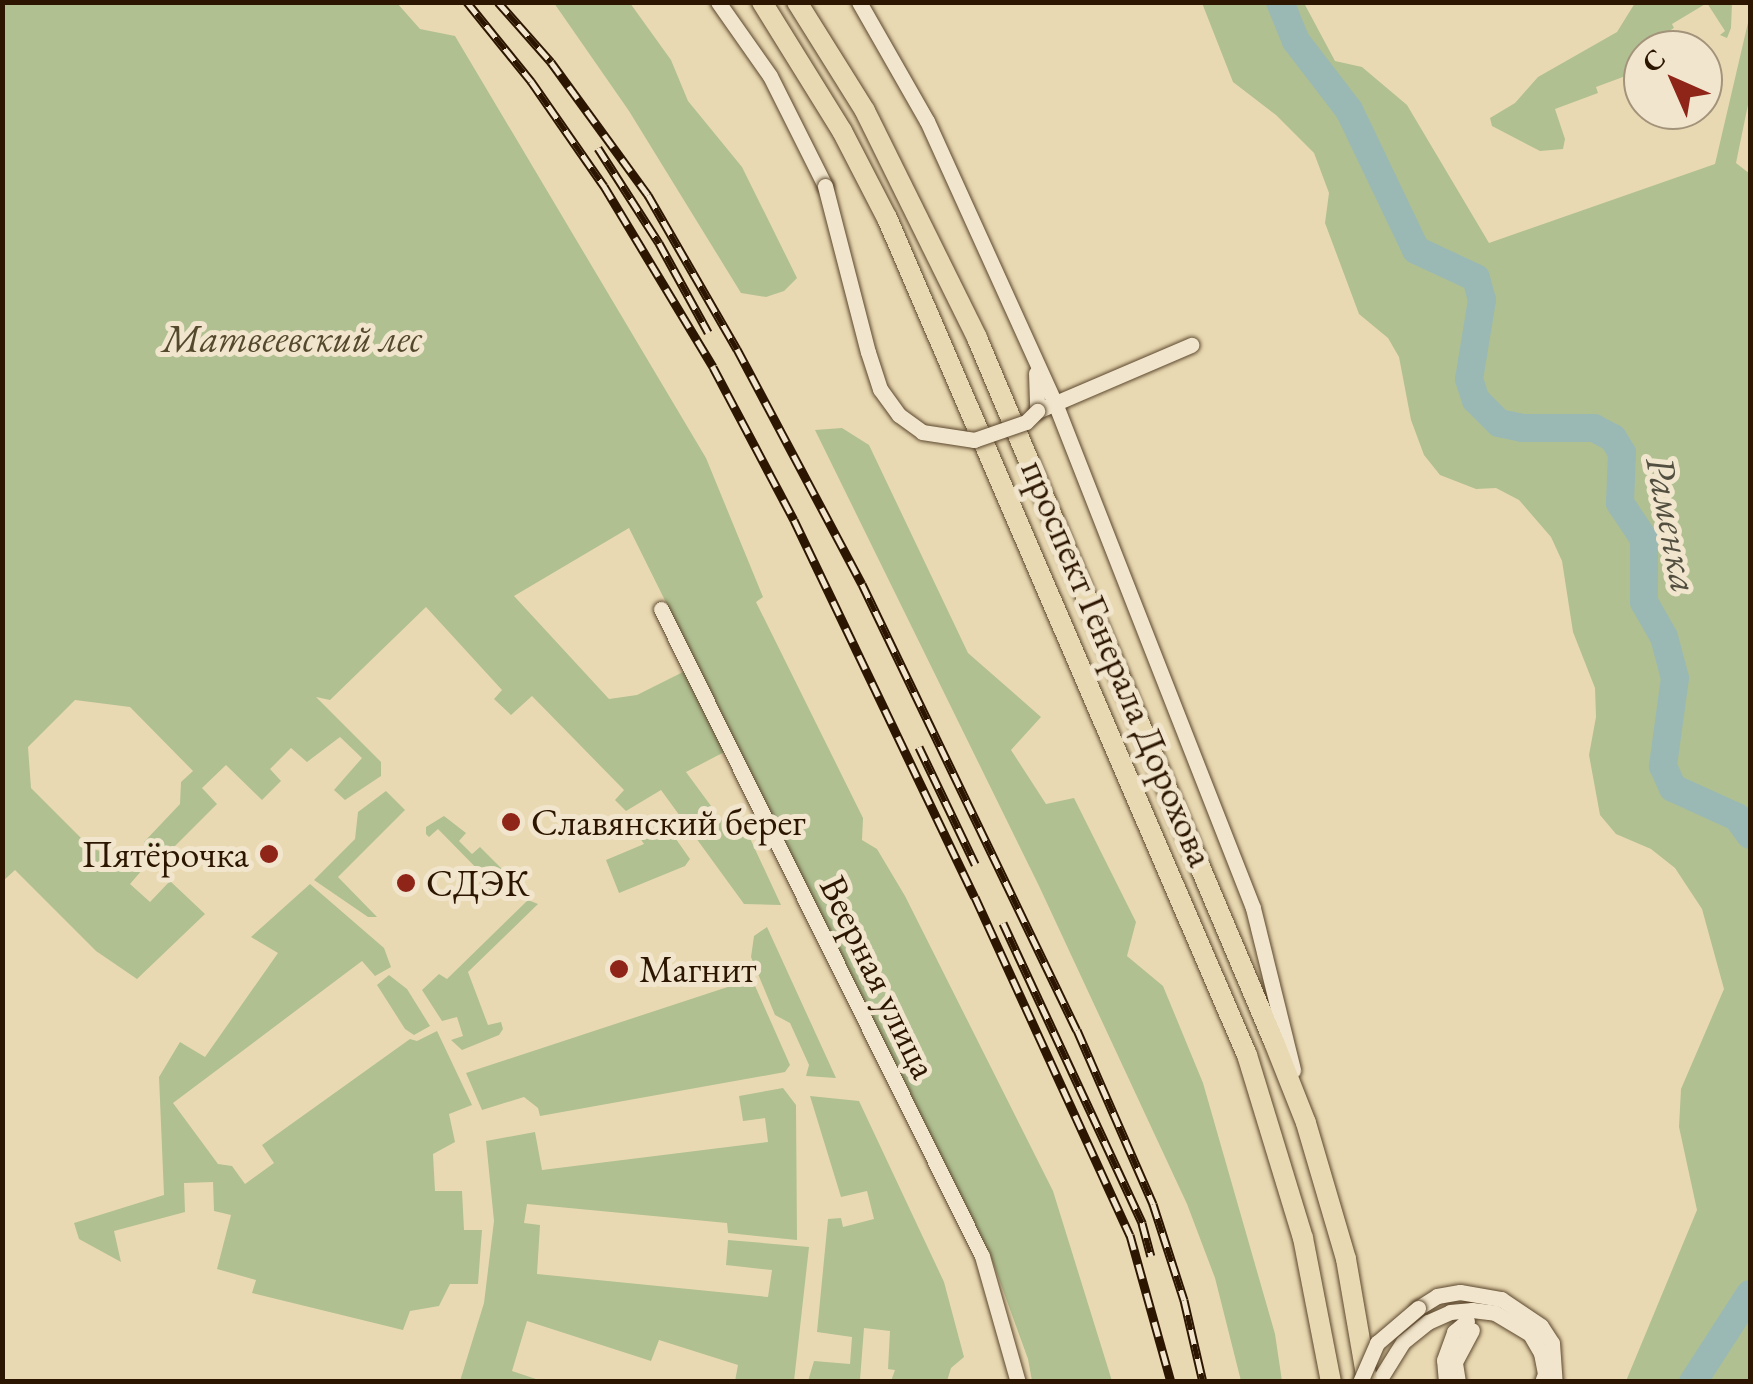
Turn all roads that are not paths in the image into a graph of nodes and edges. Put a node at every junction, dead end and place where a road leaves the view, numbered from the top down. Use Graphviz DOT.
graph roads {
  1 [pos="718,2"];
  2 [pos="762,2"];
  3 [pos="797,2"];
  4 [pos="859,2"];
  5 [pos="1191,345"];
  6 [pos="1034,363"];
  7 [pos="1055,403"];
  8 [pos="1038,411"];
  9 [pos="661,608"];
  10 [pos="1306,1123"];
  11 [pos="1018,1382"];
  12 [pos="1331,1382"];
  13 [pos="1363,1382"];
  14 [pos="1378,1382"];
  15 [pos="1446,1382"];
  16 [pos="1458,1382"];
  17 [pos="1542,1382"];
  18 [pos="1555,1382"];
  1 -- 8 [label="street, bridge"];
  2 -- 12 [label="main road, проспект Генерала Дорохова"];
  3 -- 10 [label="main road, проспект Генерала Дорохова"];
  4 -- 6 [label="street"];
  5 -- 7 [label="street"];
  6 -- 7 [label="street"];
  6 -- 8 [label="street"];
  7 -- 8 [label="street"];
  7 -- 10 [label="street"];
  9 -- 11 [label="street, Веерная улица"];
  10 -- 13 [label="main road, проспект Генерала Дорохова"];
  13 -- 18 [label="street, bridge"];
  14 -- 17 [label="street"];
  15 -- 16 [label="street"];
}
